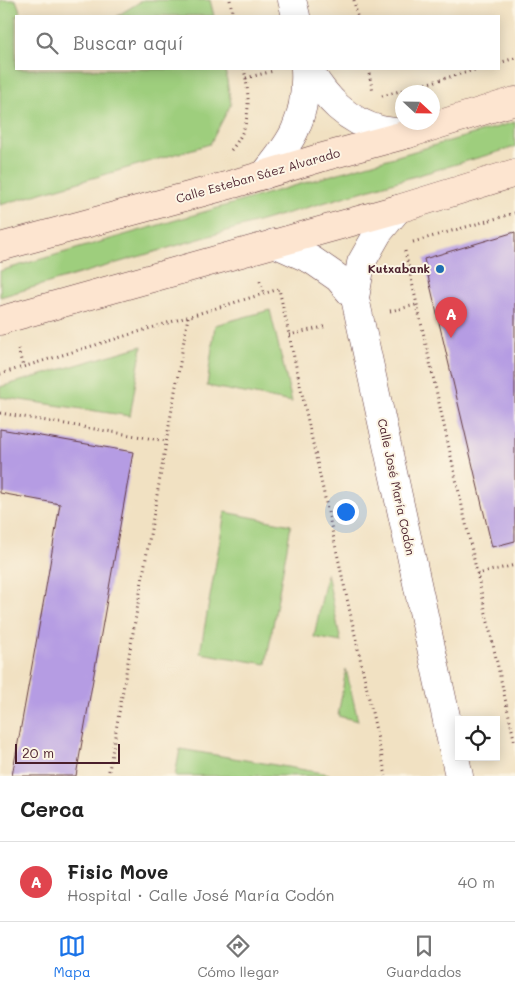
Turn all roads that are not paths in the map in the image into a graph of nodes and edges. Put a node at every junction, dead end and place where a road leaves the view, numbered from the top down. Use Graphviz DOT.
graph roads {
  1 [pos="292,0"];
  2 [pos="296,15"];
  3 [pos="307,70"];
  4 [pos="308,70"];
  5 [pos="515,101"];
  6 [pos="408,134"];
  7 [pos="515,174"];
  8 [pos="264,175"];
  9 [pos="398,209"];
  10 [pos="274,243"];
  11 [pos="0,247"];
  12 [pos="355,298"];
  13 [pos="0,321"];
  14 [pos="459,776"];
  1 -- 2 [label="street"];
  3 -- 8 [label="street"];
  4 -- 6 [label="street"];
  5 -- 6 [label="main road, Calle Esteban Sáez Alvarado"];
  6 -- 8 [label="main road, Calle Esteban Sáez Alvarado"];
  7 -- 9 [label="main road"];
  8 -- 11 [label="main road, Calle Esteban Sáez Alvarado"];
  9 -- 10 [label="main road"];
  9 -- 12 [label="street, Calle José María Codón"];
  10 -- 12 [label="street"];
  10 -- 13 [label="main road"];
  12 -- 14 [label="street, Calle José María Codón"];
}
